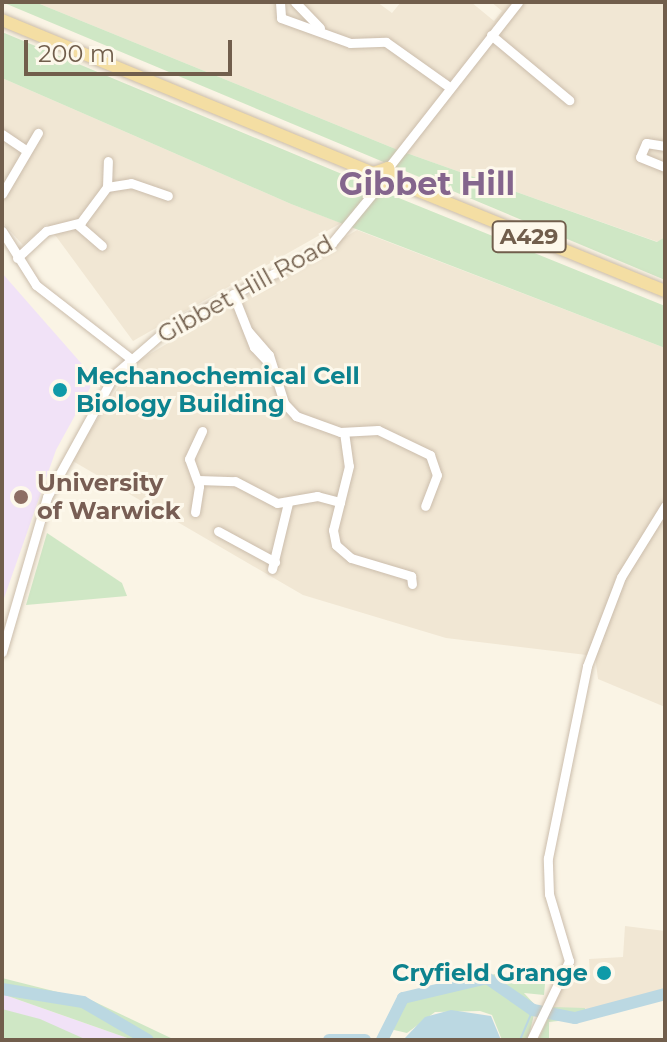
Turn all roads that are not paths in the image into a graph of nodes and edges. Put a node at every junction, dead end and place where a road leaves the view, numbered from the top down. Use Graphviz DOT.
graph roads {
  1 [pos="280,2"];
  2 [pos="295,2"];
  3 [pos="518,2"];
  4 [pos="2,20"];
  5 [pos="320,28"];
  6 [pos="491,35"];
  7 [pos="448,86"];
  8 [pos="569,100"];
  9 [pos="38,133"];
  10 [pos="2,134"];
  11 [pos="665,146"];
  12 [pos="26,150"];
  13 [pos="108,161"];
  14 [pos="665,167"];
  15 [pos="388,168"];
  16 [pos="374,173"];
  17 [pos="394,181"];
  18 [pos="107,187"];
  19 [pos="378,187"];
  20 [pos="2,194"];
  21 [pos="168,196"];
  22 [pos="77,224"];
  23 [pos="2,231"];
  24 [pos="102,246"];
  25 [pos="17,258"];
  26 [pos="665,291"];
  27 [pos="233,294"];
  28 [pos="130,358"];
  29 [pos="202,431"];
  30 [pos="344,432"];
  31 [pos="198,480"];
  32 [pos="340,502"];
  33 [pos="288,503"];
  34 [pos="425,506"];
  35 [pos="665,506"];
  36 [pos="195,512"];
  37 [pos="218,531"];
  38 [pos="414,576"];
  39 [pos="2,652"];
  40 [pos="531,1040"];
  1 -- 5 [label="street"];
  2 -- 5 [label="street"];
  3 -- 6 [label="street"];
  4 -- 16 [label="main road"];
  5 -- 7 [label="street"];
  6 -- 7 [label="street"];
  6 -- 8 [label="street"];
  7 -- 15 [label="street"];
  9 -- 12 [label="street"];
  10 -- 12 [label="street"];
  11 -- 14 [label="street"];
  12 -- 20 [label="street"];
  13 -- 18 [label="street"];
  15 -- 16 [label="main road"];
  15 -- 17 [label="main road"];
  16 -- 19 [label="main road"];
  17 -- 19 [label="main road"];
  17 -- 26 [label="main road, A429"];
  18 -- 21 [label="street"];
  18 -- 22 [label="street"];
  19 -- 27 [label="street, Gibbet Hill Road"];
  22 -- 24 [label="street"];
  22 -- 25 [label="street"];
  23 -- 25 [label="street"];
  25 -- 28 [label="street"];
  27 -- 28 [label="street, Gibbet Hill Road"];
  27 -- 30 [label="street"];
  28 -- 39 [label="street, Gibbet Hill Road"];
  29 -- 31 [label="street"];
  30 -- 32 [label="street"];
  30 -- 34 [label="street"];
  31 -- 33 [label="street"];
  31 -- 36 [label="street"];
  32 -- 33 [label="street"];
  32 -- 38 [label="street"];
  33 -- 37 [label="street"];
  35 -- 40 [label="street"];
}
